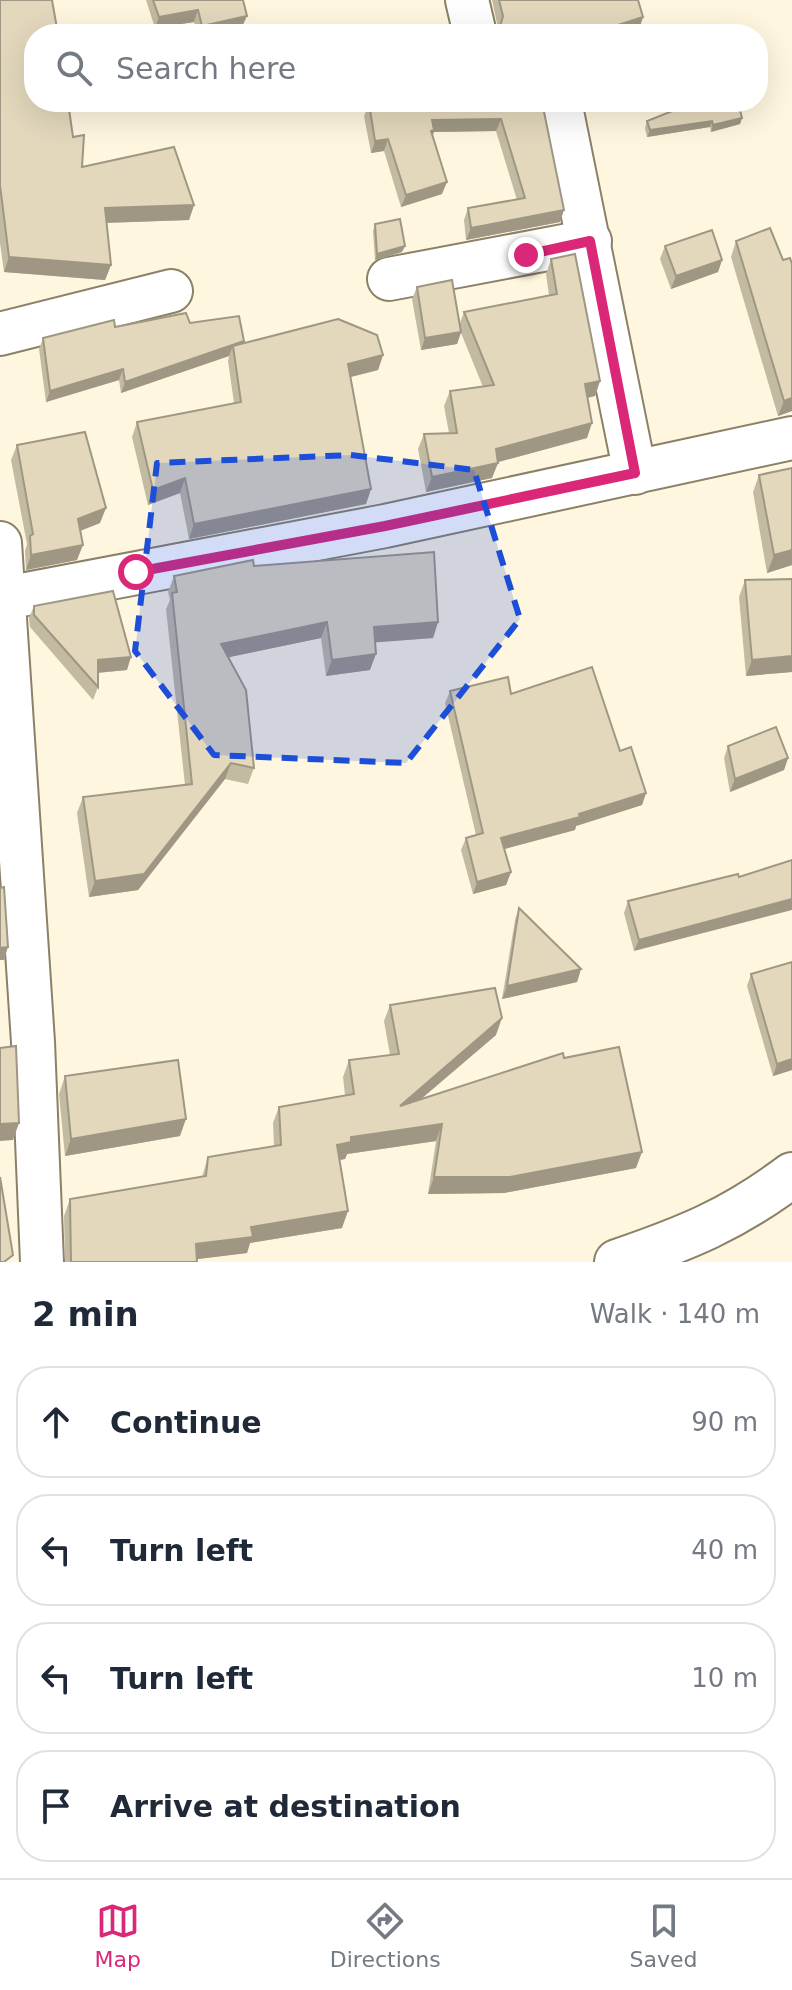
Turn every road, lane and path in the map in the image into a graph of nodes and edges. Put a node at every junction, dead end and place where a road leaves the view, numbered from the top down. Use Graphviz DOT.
graph roads {
  1 [pos="467,0"];
  2 [pos="473,24"];
  3 [pos="562,112"];
  4 [pos="590,241"];
  5 [pos="389,279"];
  6 [pos="171,291"];
  7 [pos="0,334"];
  8 [pos="792,438"];
  9 [pos="635,473"];
  10 [pos="0,543"];
  11 [pos="3,598"];
  12 [pos="792,1175"];
  13 [pos="42,1262"];
  14 [pos="617,1262"];
  1 -- 2 [label="street"];
  3 -- 4 [label="street"];
  4 -- 5 [label="street"];
  4 -- 9 [label="street"];
  6 -- 7 [label="street"];
  8 -- 9 [label="street"];
  9 -- 11 [label="street"];
  10 -- 11 [label="street"];
  11 -- 13 [label="street"];
  12 -- 14 [label="highway"];
}
